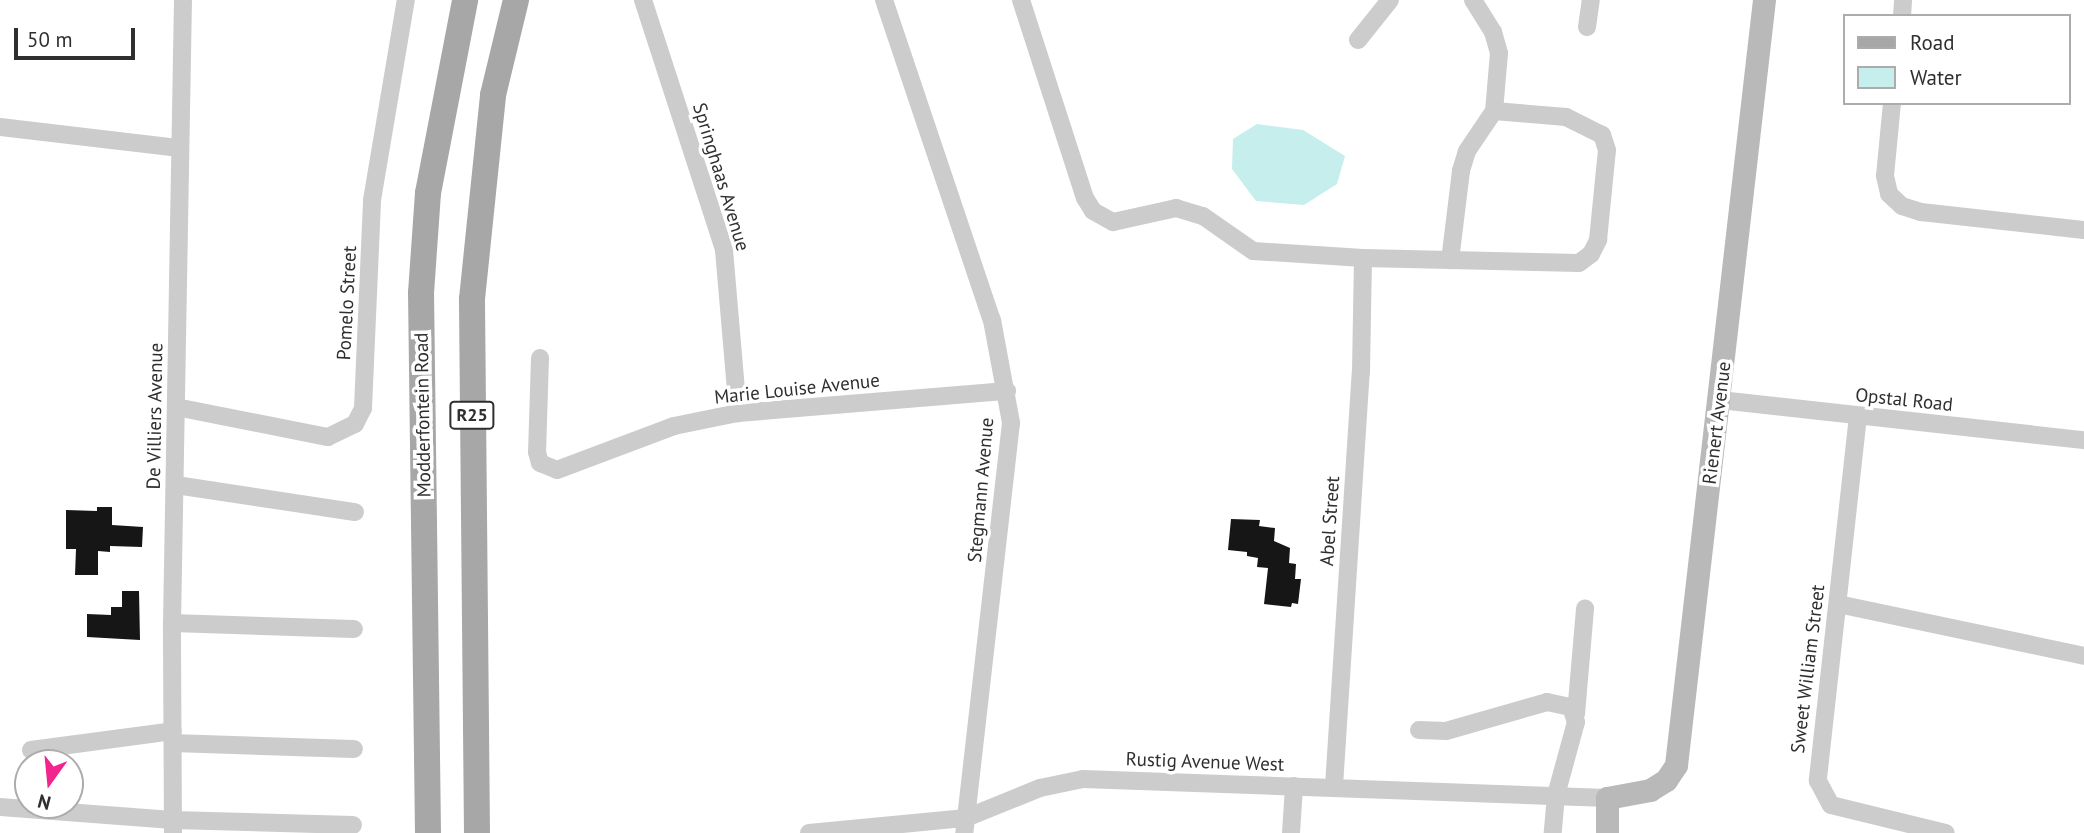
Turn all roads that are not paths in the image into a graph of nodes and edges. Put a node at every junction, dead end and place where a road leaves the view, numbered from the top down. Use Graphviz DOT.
graph roads {
  1 [pos="183,0"];
  2 [pos="406,0"];
  3 [pos="465,0"];
  4 [pos="516,0"];
  5 [pos="643,0"];
  6 [pos="884,0"];
  7 [pos="1021,0"];
  8 [pos="1390,0"];
  9 [pos="1473,0"];
  10 [pos="1591,0"];
  11 [pos="1764,0"];
  12 [pos="1587,27"];
  13 [pos="1358,40"];
  14 [pos="1892,105"];
  15 [pos="1494,111"];
  16 [pos="0,127"];
  17 [pos="180,148"];
  18 [pos="2084,230"];
  19 [pos="1363,258"];
  20 [pos="1450,260"];
  21 [pos="540,358"];
  22 [pos="1007,391"];
  23 [pos="1720,400"];
  24 [pos="176,407"];
  25 [pos="737,413"];
  26 [pos="1858,416"];
  27 [pos="2084,440"];
  28 [pos="176,485"];
  29 [pos="355,512"];
  30 [pos="1838,604"];
  31 [pos="1585,608"];
  32 [pos="172,623"];
  33 [pos="354,629"];
  34 [pos="2084,656"];
  35 [pos="1576,715"];
  36 [pos="1419,730"];
  37 [pos="173,737"];
  38 [pos="42,749"];
  39 [pos="354,749"];
  40 [pos="1294,786"];
  41 [pos="1334,786"];
  42 [pos="1556,795"];
  43 [pos="1607,798"];
  44 [pos="0,807"];
  45 [pos="353,825"];
  46 [pos="965,825"];
  47 [pos="173,827"];
  48 [pos="1927,831"];
  49 [pos="428,833"];
  50 [pos="477,833"];
  51 [pos="809,833"];
  52 [pos="1291,833"];
  53 [pos="1553,833"];
  54 [pos="1607,833"];
  55 [pos="1946,833"];
  1 -- 17 [label="street, De Villiers Avenue"];
  2 -- 24 [label="street, Pomelo Street"];
  3 -- 49 [label="main road, Modderfontein Road / R25"];
  4 -- 50 [label="main road, R25"];
  5 -- 25 [label="street, Springhaas Avenue"];
  6 -- 22 [label="street, Stegmann Avenue"];
  7 -- 19 [label="street"];
  8 -- 13 [label="street"];
  9 -- 15 [label="street"];
  10 -- 12 [label="street"];
  11 -- 23 [label="street, Rienert Avenue"];
  14 -- 18 [label="street"];
  15 -- 20 [label="street"];
  15 -- 20 [label="street"];
  16 -- 17 [label="street"];
  17 -- 24 [label="street, De Villiers Avenue"];
  19 -- 20 [label="street"];
  19 -- 41 [label="street, Abel Street"];
  21 -- 25 [label="street, Marie Louise Avenue"];
  22 -- 25 [label="street, Marie Louise Avenue"];
  22 -- 46 [label="street, Stegmann Avenue"];
  23 -- 26 [label="street, Opstal Road"];
  23 -- 43 [label="street, Rienert Avenue"];
  24 -- 28 [label="street, De Villiers Avenue"];
  26 -- 27 [label="street, Opstal Road"];
  26 -- 30 [label="street, Sweet William Street"];
  28 -- 29 [label="street"];
  28 -- 32 [label="street, De Villiers Avenue"];
  30 -- 34 [label="street"];
  30 -- 48 [label="street, Sweet William Street"];
  31 -- 35 [label="street"];
  32 -- 33 [label="street"];
  32 -- 37 [label="street, De Villiers Avenue"];
  35 -- 36 [label="street"];
  35 -- 42 [label="street"];
  37 -- 38 [label="street"];
  37 -- 39 [label="street"];
  37 -- 47 [label="street, De Villiers Avenue"];
  40 -- 41 [label="street, Rustig Avenue West"];
  40 -- 46 [label="street, Rustig Avenue West"];
  40 -- 52 [label="street"];
  41 -- 42 [label="street, Rustig Avenue West"];
  42 -- 43 [label="street, Rustig Avenue West"];
  42 -- 53 [label="street"];
  43 -- 54 [label="street"];
  44 -- 47 [label="street"];
  45 -- 47 [label="street"];
  46 -- 51 [label="street, Rustig Avenue West"];
  48 -- 55 [label="street, Sweet William Street"];
}
